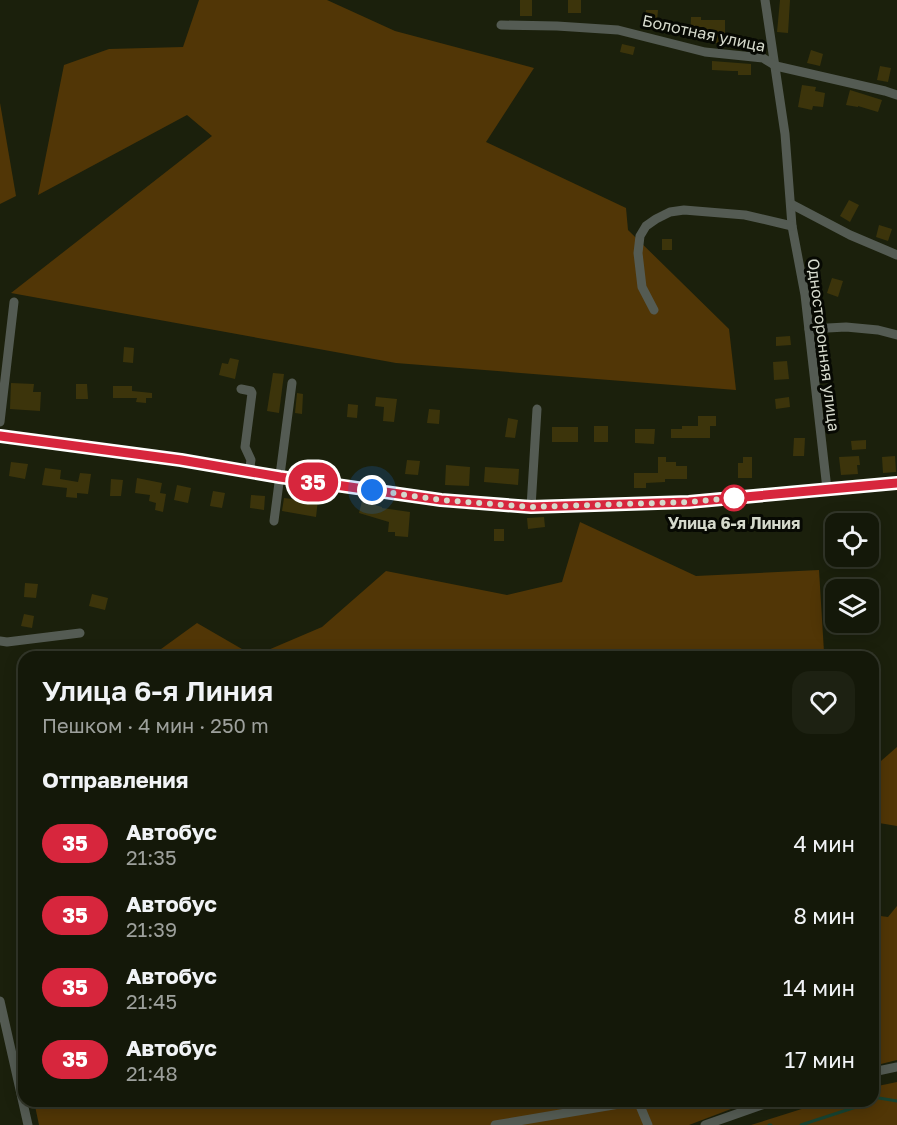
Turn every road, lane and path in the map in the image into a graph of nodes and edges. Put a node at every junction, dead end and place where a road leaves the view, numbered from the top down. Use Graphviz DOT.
graph roads {
  1 [pos="765,0"];
  2 [pos="501,25"];
  3 [pos="776,66"];
  4 [pos="897,95"];
  5 [pos="791,204"];
  6 [pos="792,226"];
  7 [pos="897,255"];
  8 [pos="14,302"];
  9 [pos="654,310"];
  10 [pos="809,329"];
  11 [pos="897,336"];
  12 [pos="292,383"];
  13 [pos="241,388"];
  14 [pos="537,409"];
  15 [pos="0,422"];
  16 [pos="0,436"];
  17 [pos="249,472"];
  18 [pos="280,477"];
  19 [pos="897,483"];
  20 [pos="828,489"];
  21 [pos="531,507"];
  22 [pos="274,521"];
  23 [pos="80,633"];
  24 [pos="0,641"];
  25 [pos="0,1001"];
  26 [pos="897,1067"];
  27 [pos="879,1071"];
  28 [pos="18,1081"];
  29 [pos="24,1107"];
  30 [pos="602,1107"];
  31 [pos="640,1107"];
  32 [pos="756,1107"];
  33 [pos="28,1125"];
  34 [pos="495,1125"];
  35 [pos="648,1125"];
  36 [pos="705,1125"];
  1 -- 3 [label="street, Односторонняя улица"];
  2 -- 3 [label="street, Болотная улица"];
  3 -- 4 [label="street, Болотная улица"];
  3 -- 5 [label="street, Односторонняя улица"];
  5 -- 6 [label="street, Односторонняя улица"];
  5 -- 7 [label="street"];
  6 -- 9 [label="street"];
  6 -- 10 [label="street, Односторонняя улица"];
  8 -- 15 [label="street"];
  10 -- 11 [label="street"];
  10 -- 20 [label="street, Односторонняя улица"];
  12 -- 18 [label="street"];
  13 -- 17 [label="street"];
  14 -- 21 [label="street"];
  16 -- 17 [label="street"];
  17 -- 18 [label="street"];
  18 -- 21 [label="street"];
  18 -- 22 [label="street"];
  19 -- 20 [label="street"];
  20 -- 21 [label="street"];
  23 -- 24 [label="street"];
  25 -- 28 [label="street"];
  26 -- 27 [label="street"];
  29 -- 33 [label="street"];
  30 -- 34 [label="street"];
  31 -- 35 [label="street"];
  32 -- 36 [label="street"];
}
